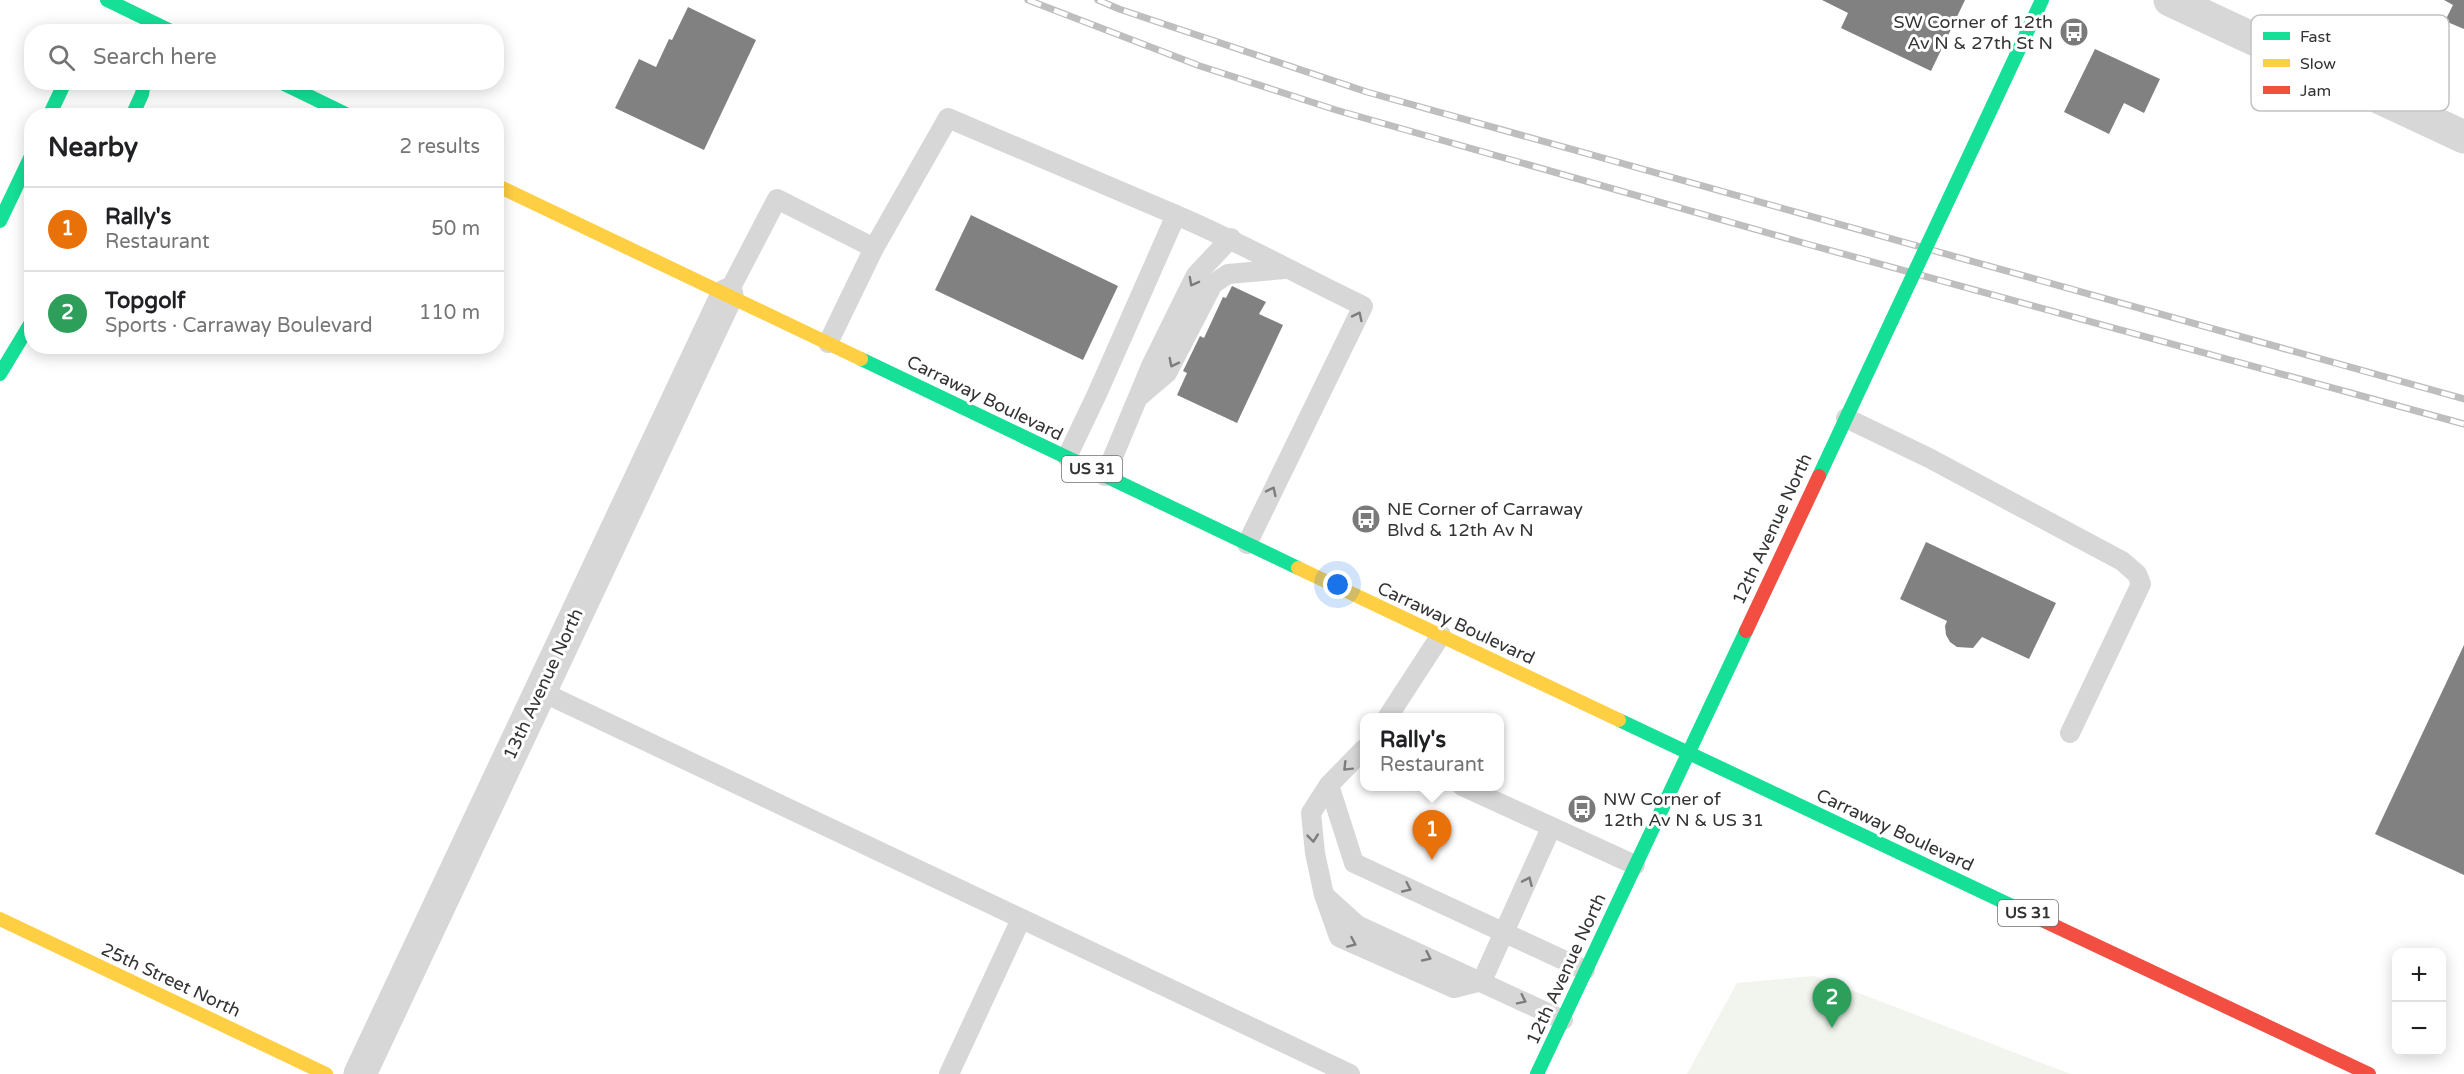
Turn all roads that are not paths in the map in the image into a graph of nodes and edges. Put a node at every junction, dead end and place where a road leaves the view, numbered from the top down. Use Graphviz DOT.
graph roads {
  1 [pos="107,0"];
  2 [pos="2042,0"];
  3 [pos="2170,0"];
  4 [pos="147,24"];
  5 [pos="2251,38"];
  6 [pos="61,90"];
  7 [pos="143,90"];
  8 [pos="296,90"];
  9 [pos="54,108"];
  10 [pos="136,108"];
  11 [pos="334,108"];
  12 [pos="2408,111"];
  13 [pos="2464,137"];
  14 [pos="24,171"];
  15 [pos="504,189"];
  16 [pos="1176,214"];
  17 [pos="0,221"];
  18 [pos="1231,238"];
  19 [pos="874,248"];
  20 [pos="1285,268"];
  21 [pos="727,295"];
  22 [pos="24,334"];
  23 [pos="828,343"];
  24 [pos="0,374"];
  25 [pos="1137,399"];
  26 [pos="1846,418"];
  27 [pos="1066,457"];
  28 [pos="1105,476"];
  29 [pos="1247,544"];
  30 [pos="1441,635"];
  31 [pos="540,690"];
  32 [pos="1390,713"];
  33 [pos="2070,733"];
  34 [pos="1688,752"];
  35 [pos="1360,754"];
  36 [pos="1329,785"];
  37 [pos="1473,791"];
  38 [pos="1551,828"];
  39 [pos="1635,865"];
  40 [pos="0,919"];
  41 [pos="1021,920"];
  42 [pos="1504,933"];
  43 [pos="1585,970"];
  44 [pos="1482,981"];
  45 [pos="1563,1020"];
  46 [pos="327,1074"];
  47 [pos="360,1074"];
  48 [pos="949,1074"];
  49 [pos="1350,1074"];
  50 [pos="1537,1074"];
  51 [pos="2369,1074"];
  1 -- 4 [label="main road"];
  2 -- 26 [label="main road, 12th Avenue North, bridge"];
  3 -- 5 [label="street"];
  6 -- 9 [label="main road"];
  7 -- 10 [label="main road"];
  8 -- 11 [label="main road"];
  12 -- 13 [label="street"];
  14 -- 17 [label="main road"];
  15 -- 21 [label="main road, Carraway Boulevard / US 31"];
  16 -- 18 [label="lane"];
  16 -- 19 [label="lane"];
  16 -- 27 [label="lane"];
  18 -- 20 [label="lane"];
  18 -- 25 [label="lane, one-way"];
  19 -- 21 [label="lane"];
  19 -- 23 [label="lane"];
  20 -- 25 [label="lane, one-way"];
  29 -- 20 [label="lane, one-way"];
  21 -- 23 [label="main road, Carraway Boulevard / US 31"];
  21 -- 31 [label="street, 13th Avenue North"];
  22 -- 24 [label="main road"];
  23 -- 27 [label="main road, Carraway Boulevard / US 31"];
  25 -- 28 [label="lane"];
  26 -- 33 [label="lane"];
  26 -- 34 [label="main road, 12th Avenue North"];
  27 -- 28 [label="main road, Carraway Boulevard / US 31"];
  28 -- 29 [label="main road, Carraway Boulevard / US 31"];
  29 -- 30 [label="main road, Carraway Boulevard / US 31"];
  30 -- 32 [label="lane"];
  30 -- 34 [label="main road, Carraway Boulevard / US 31"];
  31 -- 41 [label="lane"];
  31 -- 47 [label="street, 13th Avenue North"];
  34 -- 39 [label="main road, 12th Avenue North"];
  34 -- 51 [label="main road, Carraway Boulevard / US 31"];
  35 -- 36 [label="lane, one-way"];
  36 -- 42 [label="lane, one-way"];
  36 -- 44 [label="lane, one-way"];
  37 -- 38 [label="lane"];
  38 -- 39 [label="lane"];
  42 -- 38 [label="lane, one-way"];
  39 -- 43 [label="main road, 12th Avenue North"];
  40 -- 46 [label="main road, 25th Street North"];
  41 -- 48 [label="lane"];
  41 -- 49 [label="lane"];
  42 -- 43 [label="lane"];
  42 -- 44 [label="lane"];
  43 -- 45 [label="main road, 12th Avenue North"];
  44 -- 45 [label="lane, one-way"];
  45 -- 50 [label="main road, 12th Avenue North"];
}
